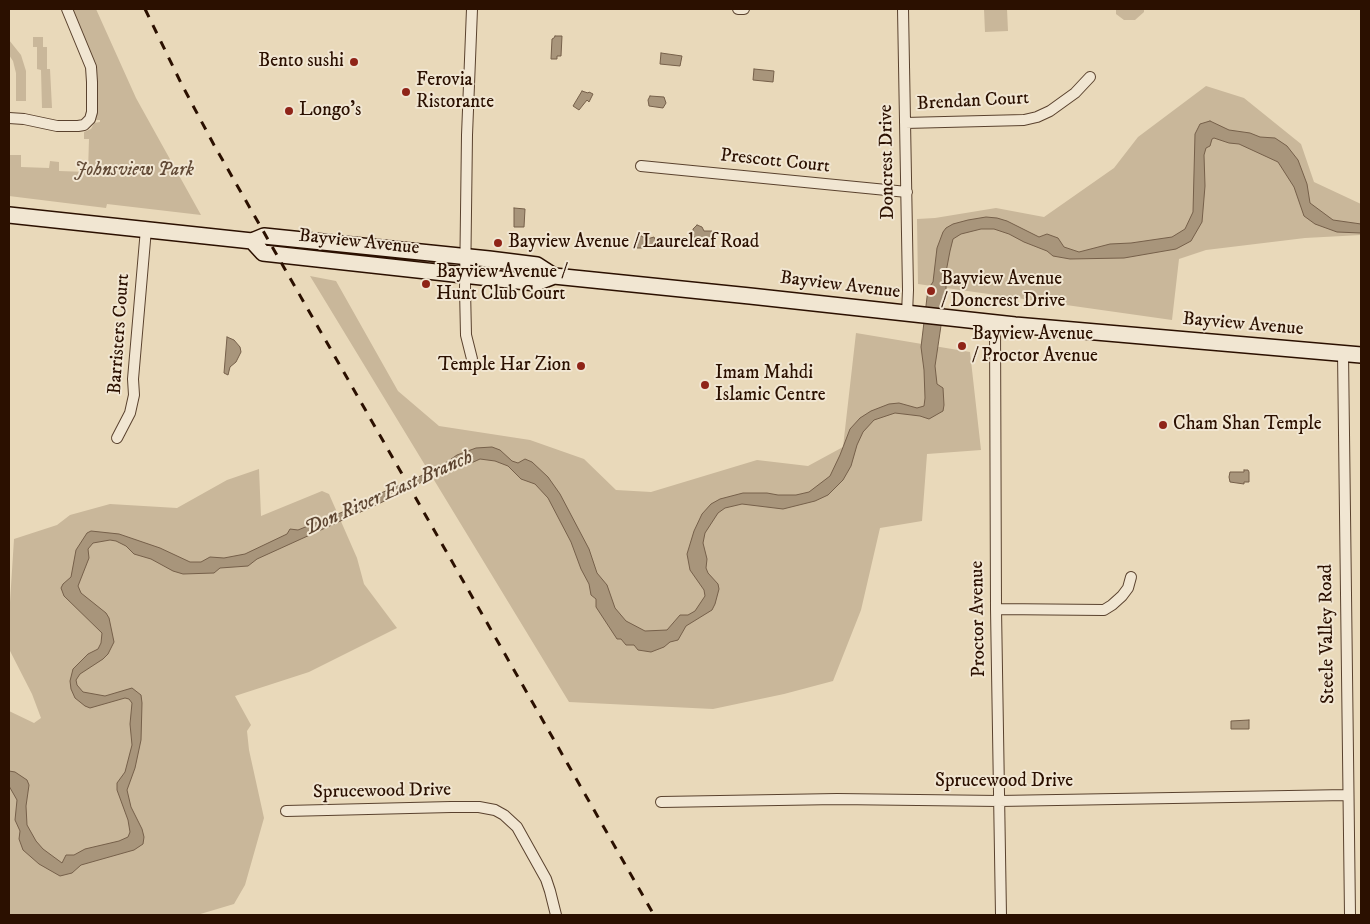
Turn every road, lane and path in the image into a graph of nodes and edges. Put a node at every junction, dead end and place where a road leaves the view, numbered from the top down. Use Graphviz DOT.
graph roads {
  1 [pos="67,9"];
  2 [pos="472,9"];
  3 [pos="738,9"];
  4 [pos="744,9"];
  5 [pos="903,9"];
  6 [pos="1090,77"];
  7 [pos="9,118"];
  8 [pos="905,123"];
  9 [pos="641,166"];
  10 [pos="906,192"];
  11 [pos="9,215"];
  12 [pos="146,229"];
  13 [pos="252,241"];
  14 [pos="466,258"];
  15 [pos="466,275"];
  16 [pos="554,276"];
  17 [pos="912,314"];
  18 [pos="995,322"];
  19 [pos="1343,353"];
  20 [pos="1361,355"];
  21 [pos="472,359"];
  22 [pos="117,438"];
  23 [pos="1131,577"];
  24 [pos="996,609"];
  25 [pos="1347,795"];
  26 [pos="999,801"];
  27 [pos="661,802"];
  28 [pos="286,811"];
  29 [pos="556,915"];
  30 [pos="1001,915"];
  31 [pos="1350,915"];
  1 -- 7 [label="street"];
  2 -- 14 [label="street"];
  3 -- 4 [label="street"];
  5 -- 8 [label="street, Doncrest Drive"];
  6 -- 8 [label="street, Brendan Court"];
  8 -- 10 [label="street, Doncrest Drive"];
  9 -- 10 [label="street, Prescott Court"];
  10 -- 17 [label="street, Doncrest Drive"];
  11 -- 12 [label="main road, Bayview Avenue"];
  12 -- 13 [label="main road, Bayview Avenue"];
  12 -- 22 [label="street, Barristers Court"];
  13 -- 14 [label="main road, Bayview Avenue"];
  13 -- 15 [label="main road, Bayview Avenue"];
  14 -- 15 [label="street"];
  14 -- 16 [label="main road, Bayview Avenue"];
  15 -- 16 [label="main road, Bayview Avenue"];
  15 -- 21 [label="street"];
  16 -- 17 [label="main road, Bayview Avenue"];
  17 -- 18 [label="main road, Bayview Avenue"];
  18 -- 19 [label="main road, Bayview Avenue"];
  18 -- 24 [label="street, Proctor Avenue"];
  19 -- 20 [label="main road, Bayview Avenue"];
  19 -- 25 [label="street, Steele Valley Road"];
  23 -- 24 [label="street"];
  24 -- 26 [label="street, Proctor Avenue"];
  25 -- 26 [label="street, Sprucewood Drive"];
  25 -- 31 [label="street, Steele Valley Road"];
  26 -- 27 [label="street, Sprucewood Drive"];
  26 -- 30 [label="street, Proctor Avenue"];
  28 -- 29 [label="street, Sprucewood Drive"];
}
